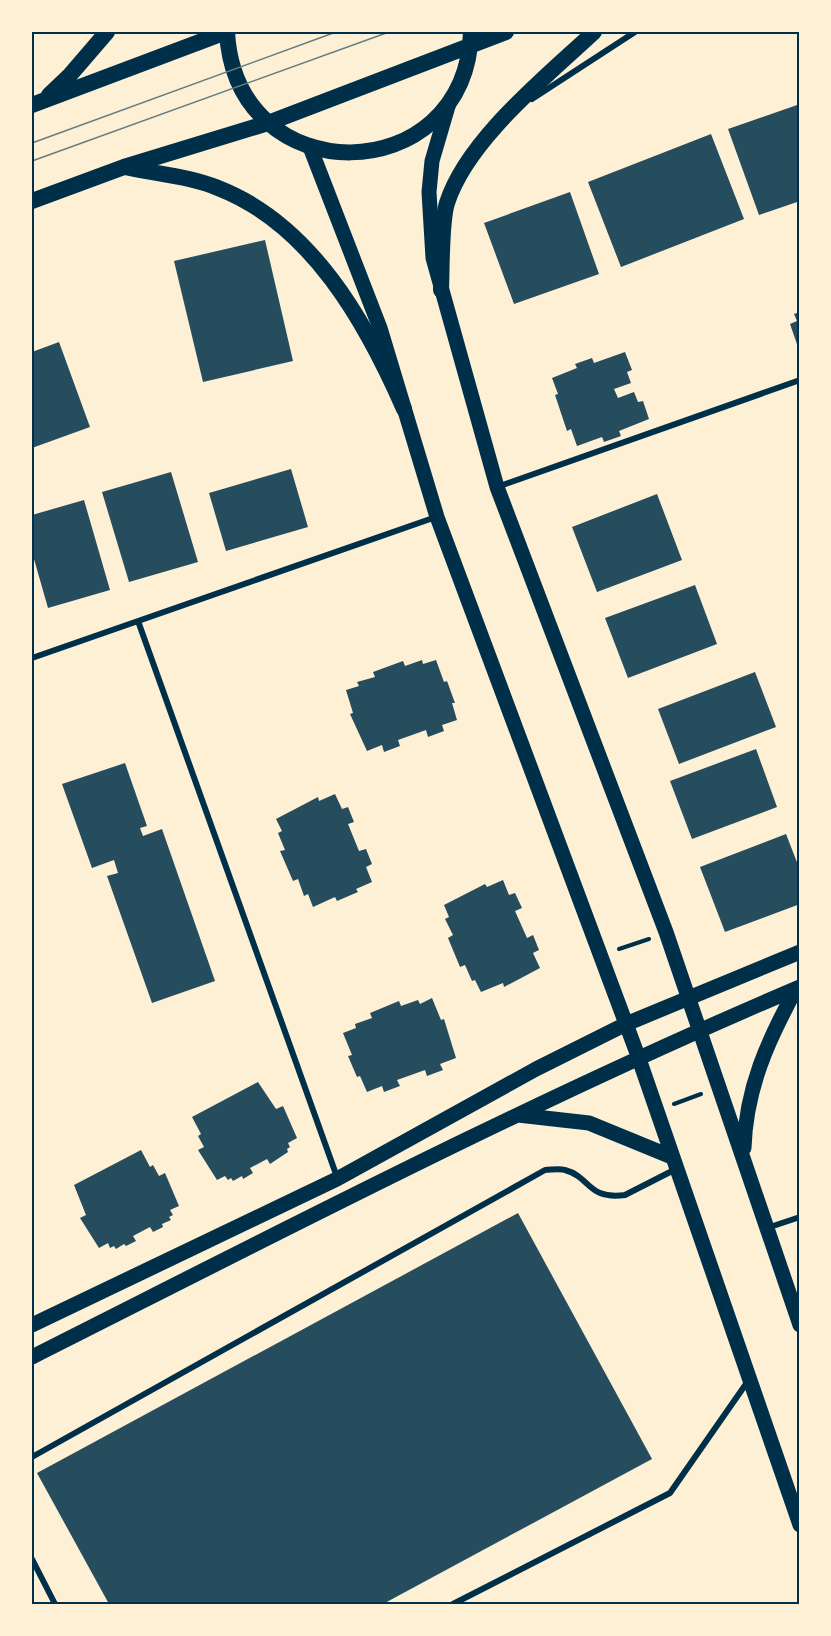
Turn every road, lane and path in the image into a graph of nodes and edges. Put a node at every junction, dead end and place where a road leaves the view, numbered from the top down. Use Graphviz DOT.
graph roads {
  1 [pos="107,32"];
  2 [pos="226,32"];
  3 [pos="506,32"];
  4 [pos="594,32"];
  5 [pos="635,32"];
  6 [pos="471,38"];
  7 [pos="449,102"];
  8 [pos="36,104"];
  9 [pos="509,114"];
  10 [pos="268,123"];
  11 [pos="310,147"];
  12 [pos="124,167"];
  13 [pos="32,201"];
  14 [pos="441,290"];
  15 [pos="800,381"];
  16 [pos="404,409"];
  17 [pos="497,487"];
  18 [pos="437,517"];
  19 [pos="138,621"];
  20 [pos="32,658"];
  21 [pos="666,932"];
  22 [pos="800,952"];
  23 [pos="601,955"];
  24 [pos="798,988"];
  25 [pos="687,997"];
  26 [pos="626,1024"];
  27 [pos="698,1030"];
  28 [pos="638,1056"];
  29 [pos="719,1087"];
  30 [pos="656,1110"];
  31 [pos="515,1114"];
  32 [pos="743,1157"];
  33 [pos="674,1163"];
  34 [pos="337,1179"];
  35 [pos="800,1216"];
  36 [pos="767,1228"];
  37 [pos="32,1325"];
  38 [pos="800,1325"];
  39 [pos="32,1357"];
  40 [pos="750,1378"];
  41 [pos="32,1457"];
  42 [pos="800,1525"];
  43 [pos="32,1559"];
  44 [pos="56,1605"];
  45 [pos="453,1605"];
  1 -- 8 [label="highway"];
  2 -- 8 [label="highway"];
  2 -- 10 [label="highway"];
  3 -- 6 [label="highway"];
  4 -- 9 [label="highway"];
  5 -- 9 [label="street"];
  6 -- 7 [label="highway"];
  6 -- 10 [label="highway"];
  7 -- 11 [label="highway"];
  7 -- 14 [label="main road"];
  9 -- 14 [label="highway"];
  10 -- 11 [label="highway"];
  10 -- 12 [label="highway"];
  11 -- 16 [label="main road"];
  12 -- 13 [label="highway"];
  12 -- 16 [label="highway"];
  14 -- 17 [label="main road"];
  15 -- 17 [label="street"];
  16 -- 18 [label="main road"];
  17 -- 21 [label="main road"];
  18 -- 19 [label="street"];
  18 -- 23 [label="main road"];
  19 -- 20 [label="street"];
  19 -- 34 [label="street"];
  21 -- 23 [label="path"];
  21 -- 25 [label="main road"];
  22 -- 25 [label="main road"];
  23 -- 26 [label="main road"];
  24 -- 27 [label="main road"];
  24 -- 32 [label="main road"];
  25 -- 26 [label="main road"];
  25 -- 27 [label="main road"];
  26 -- 28 [label="main road"];
  26 -- 34 [label="main road"];
  27 -- 28 [label="main road"];
  27 -- 29 [label="main road"];
  28 -- 30 [label="main road"];
  28 -- 31 [label="main road"];
  29 -- 30 [label="path"];
  29 -- 32 [label="main road"];
  30 -- 33 [label="main road"];
  31 -- 33 [label="main road"];
  31 -- 39 [label="main road"];
  32 -- 36 [label="main road"];
  33 -- 40 [label="main road"];
  33 -- 41 [label="street"];
  34 -- 37 [label="main road"];
  35 -- 36 [label="street"];
  36 -- 38 [label="main road"];
  40 -- 42 [label="main road"];
  40 -- 45 [label="street"];
  43 -- 44 [label="street"];
}
